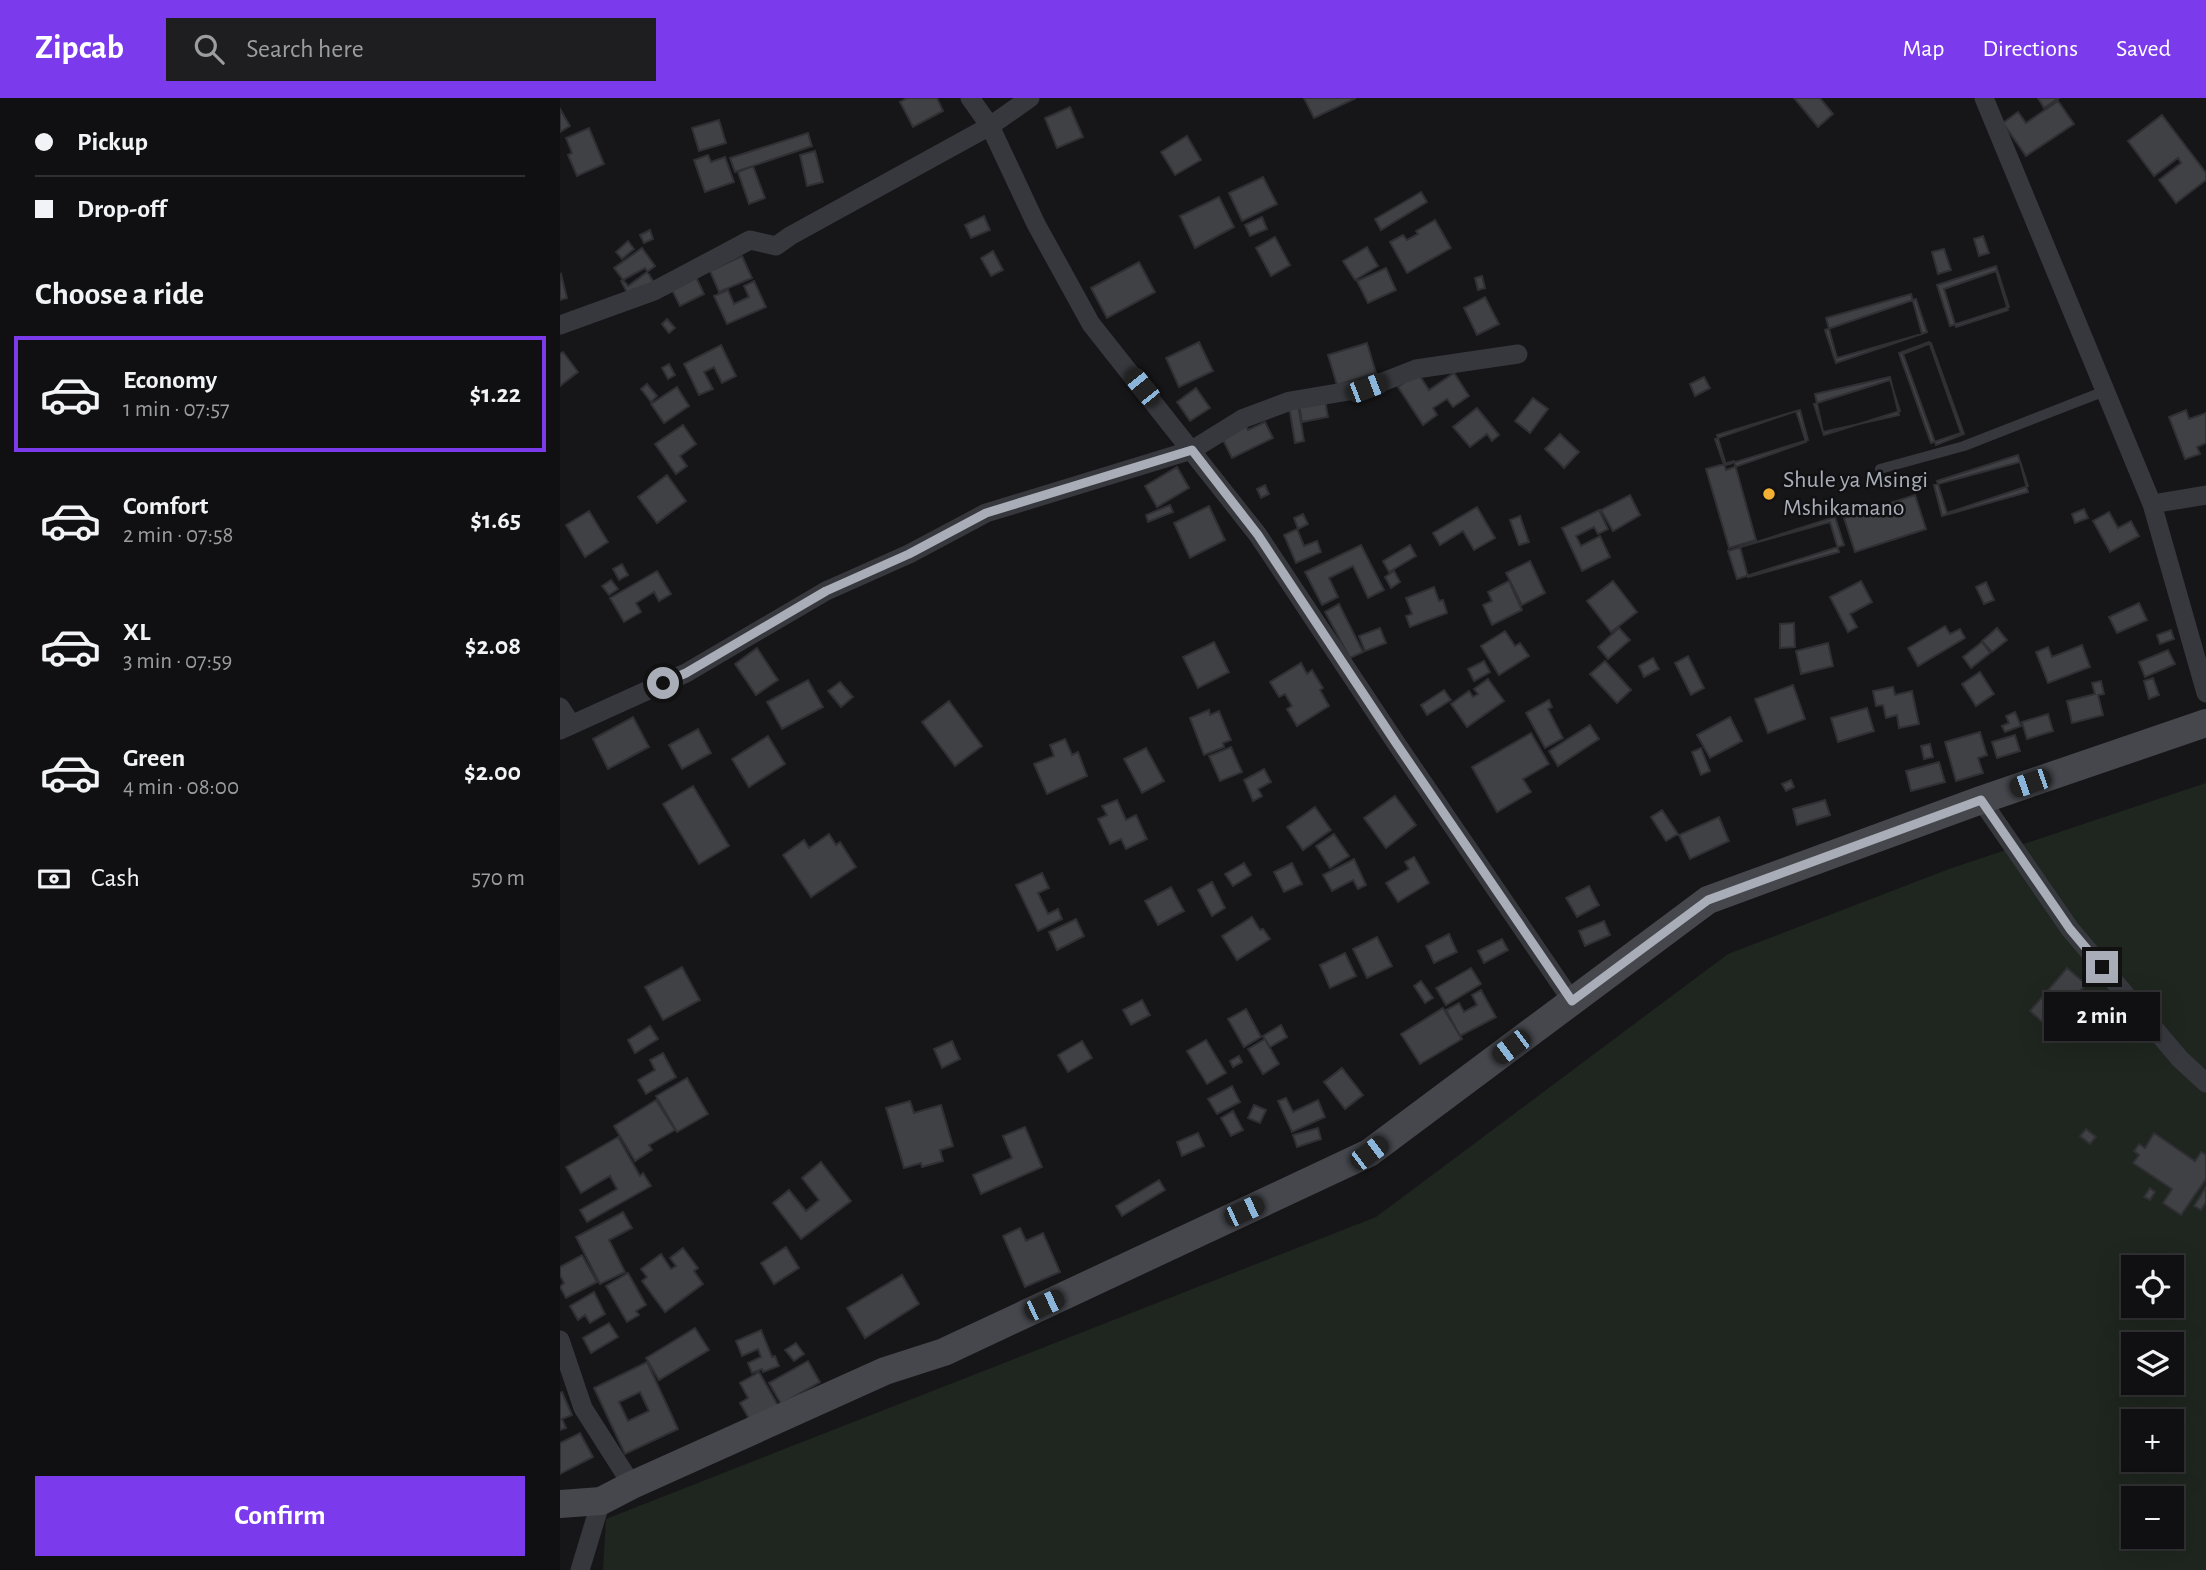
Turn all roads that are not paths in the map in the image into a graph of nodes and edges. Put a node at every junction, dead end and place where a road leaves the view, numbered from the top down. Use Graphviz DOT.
graph roads {
  1 [pos="971,98"];
  2 [pos="1030,98"];
  3 [pos="1984,98"];
  4 [pos="990,126"];
  5 [pos="560,325"];
  6 [pos="1518,354"];
  7 [pos="2105,391"];
  8 [pos="1192,450"];
  9 [pos="1880,469"];
  10 [pos="2206,495"];
  11 [pos="2152,504"];
  12 [pos="2206,693"];
  13 [pos="560,707"];
  14 [pos="2205,721"];
  15 [pos="566,727"];
  16 [pos="1981,800"];
  17 [pos="1572,1001"];
  18 [pos="2206,1083"];
  19 [pos="560,1340"];
  20 [pos="632,1485"];
  21 [pos="601,1501"];
  22 [pos="560,1504"];
  23 [pos="580,1570"];
  1 -- 4 [label="street"];
  2 -- 4 [label="street"];
  3 -- 7 [label="street"];
  4 -- 5 [label="street"];
  4 -- 8 [label="street"];
  6 -- 8 [label="street"];
  7 -- 9 [label="lane"];
  7 -- 11 [label="street"];
  8 -- 15 [label="street"];
  8 -- 17 [label="street"];
  10 -- 11 [label="street"];
  11 -- 12 [label="street"];
  13 -- 15 [label="street"];
  14 -- 16 [label="street"];
  16 -- 17 [label="street"];
  16 -- 18 [label="street"];
  17 -- 20 [label="street"];
  19 -- 20 [label="street"];
  20 -- 21 [label="street"];
  21 -- 22 [label="street"];
  21 -- 23 [label="street"];
}
